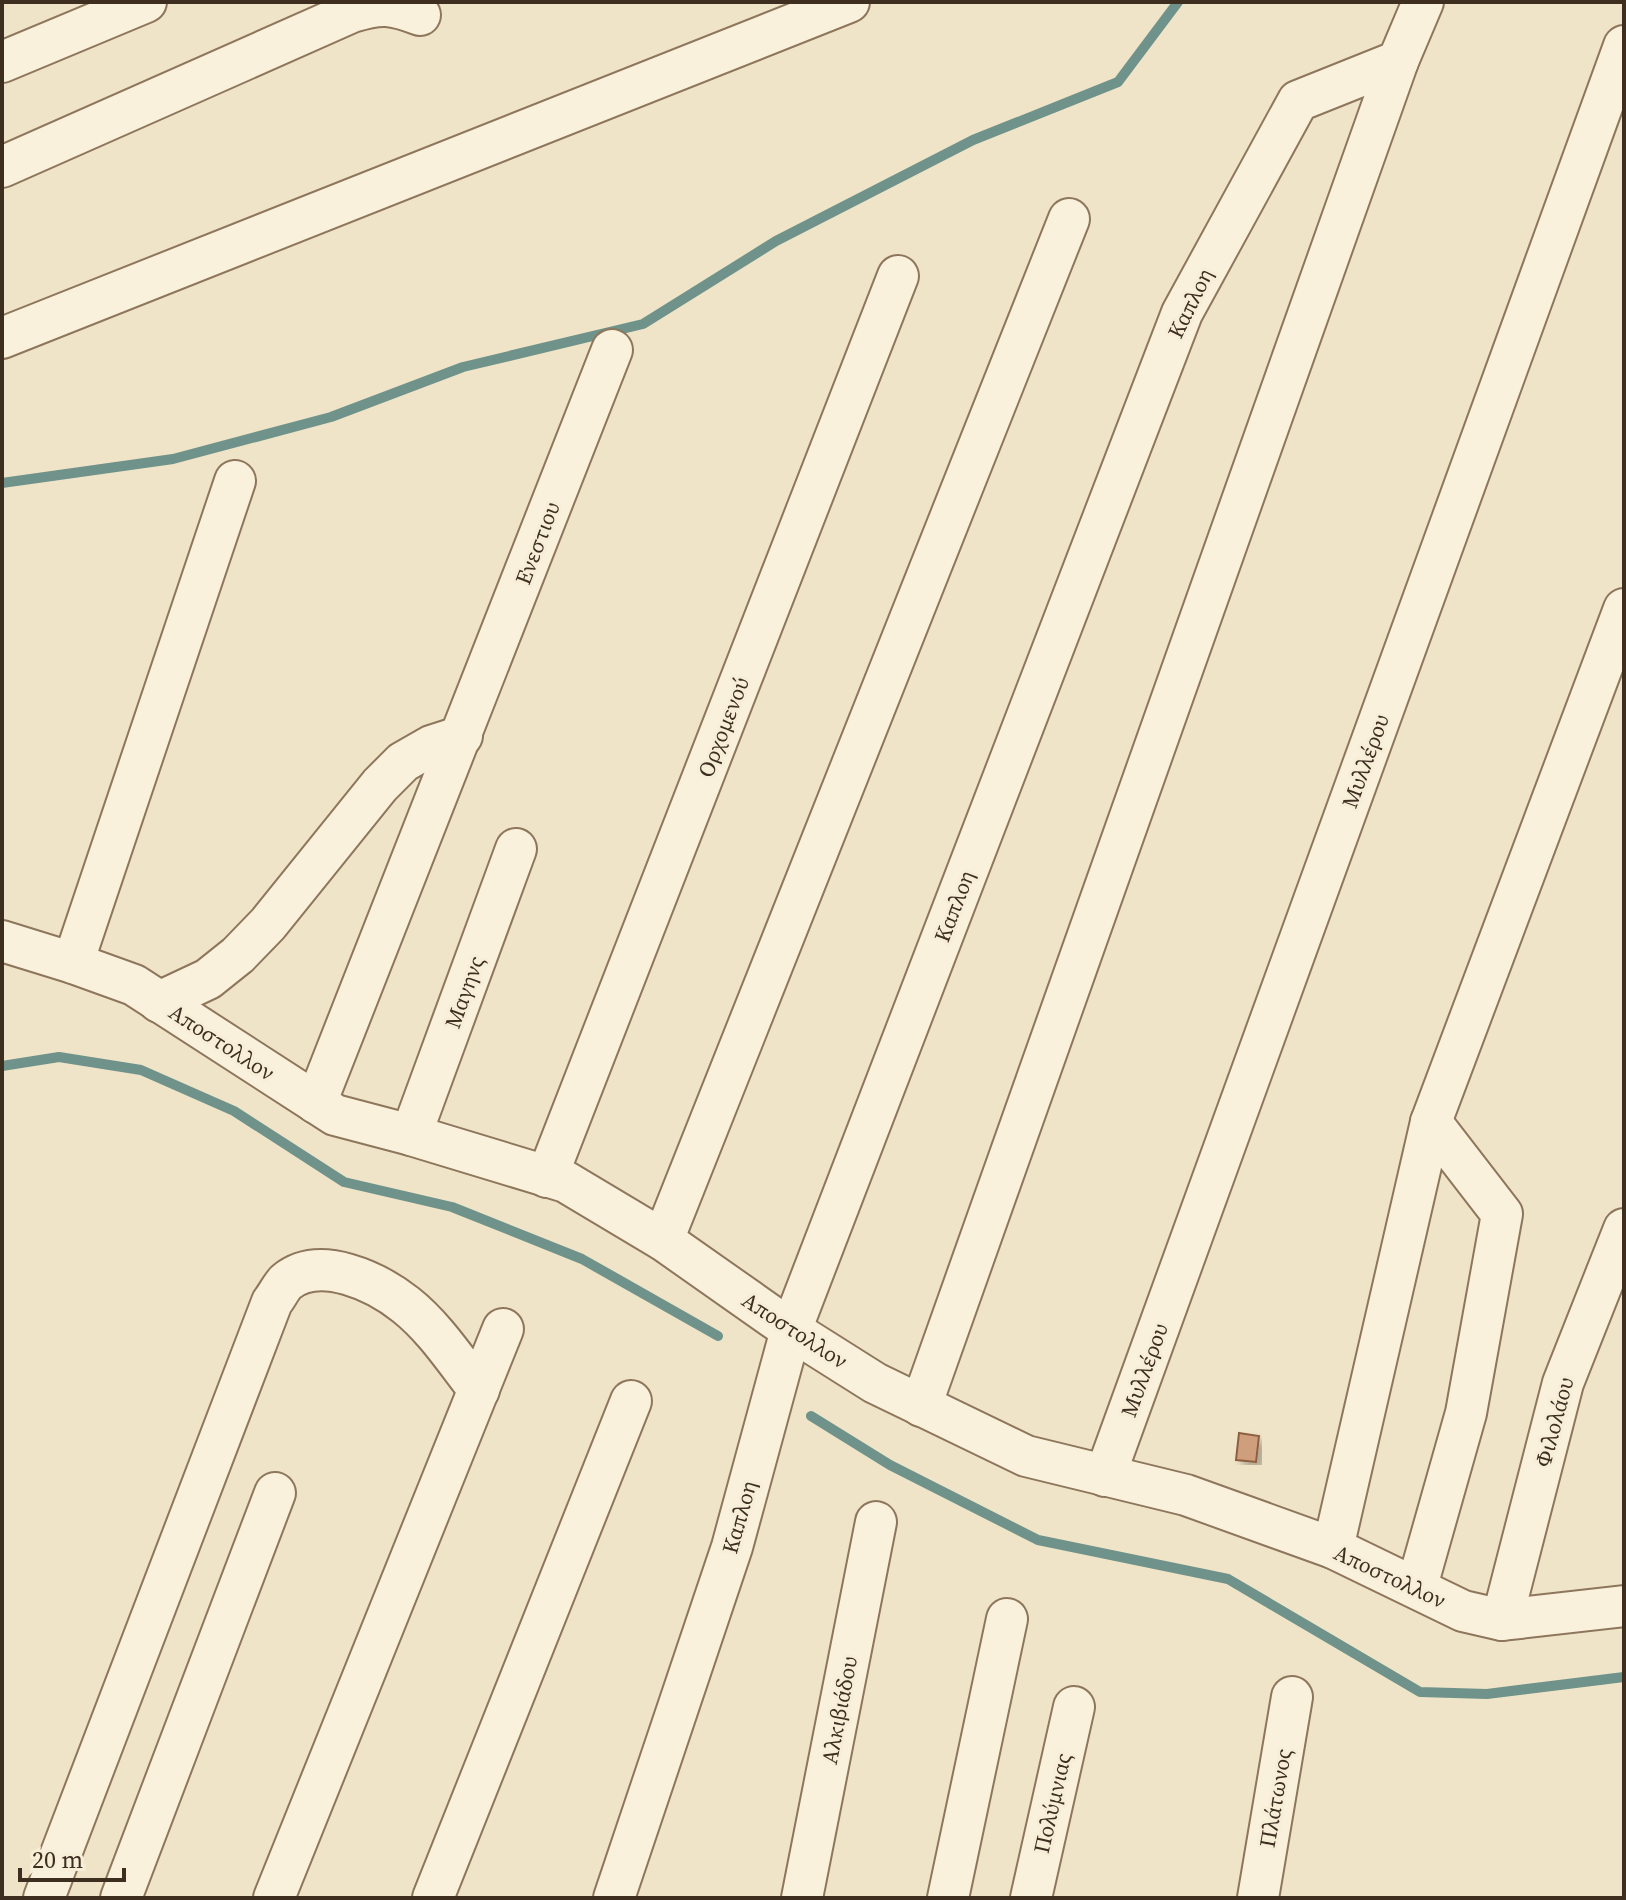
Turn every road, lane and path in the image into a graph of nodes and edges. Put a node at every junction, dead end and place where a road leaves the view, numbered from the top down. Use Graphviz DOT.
graph roads {
  1 [pos="146,2"];
  2 [pos="849,2"];
  3 [pos="1423,2"];
  4 [pos="420,15"];
  5 [pos="1624,46"];
  6 [pos="1398,61"];
  7 [pos="2,62"];
  8 [pos="2,167"];
  9 [pos="1069,219"];
  10 [pos="898,276"];
  11 [pos="2,338"];
  12 [pos="612,350"];
  13 [pos="235,481"];
  14 [pos="1624,609"];
  15 [pos="462,736"];
  16 [pos="516,849"];
  17 [pos="2,941"];
  18 [pos="73,963"];
  19 [pos="159,1002"];
  20 [pos="316,1103"];
  21 [pos="1431,1122"];
  22 [pos="411,1135"];
  23 [pos="547,1177"];
  24 [pos="1624,1229"];
  25 [pos="663,1240"];
  26 [pos="503,1329"];
  27 [pos="791,1330"];
  28 [pos="479,1390"];
  29 [pos="631,1401"];
  30 [pos="921,1406"];
  31 [pos="1105,1476"];
  32 [pos="275,1493"];
  33 [pos="876,1522"];
  34 [pos="1333,1548"];
  35 [pos="1417,1586"];
  36 [pos="1624,1606"];
  37 [pos="1007,1619"];
  38 [pos="1502,1620"];
  39 [pos="1292,1697"];
  40 [pos="1074,1707"];
  41 [pos="44,1898"];
  42 [pos="121,1898"];
  43 [pos="274,1898"];
  44 [pos="433,1898"];
  45 [pos="614,1898"];
  46 [pos="802,1898"];
  47 [pos="948,1898"];
  48 [pos="1031,1898"];
  49 [pos="1258,1898"];
  1 -- 7 [label="street"];
  2 -- 11 [label="street"];
  3 -- 6 [label="street"];
  4 -- 8 [label="street"];
  5 -- 31 [label="street, Μυλλέρου"];
  6 -- 27 [label="street, Καπλοη"];
  6 -- 30 [label="street"];
  9 -- 25 [label="street"];
  10 -- 23 [label="street, Ορχομενού"];
  12 -- 15 [label="street, Ενεστιου"];
  13 -- 18 [label="street"];
  14 -- 21 [label="street"];
  15 -- 19 [label="street"];
  15 -- 20 [label="street, Ενεστιου"];
  16 -- 22 [label="street, Μαγηνς"];
  17 -- 18 [label="street, Αποστολλον"];
  18 -- 19 [label="street, Αποστολλον"];
  19 -- 20 [label="street, Αποστολλον"];
  20 -- 22 [label="street, Αποστολλον"];
  21 -- 34 [label="street"];
  21 -- 35 [label="street"];
  22 -- 23 [label="street, Αποστολλον"];
  23 -- 25 [label="street, Αποστολλον"];
  24 -- 38 [label="street, Φιλολάου"];
  25 -- 27 [label="street, Αποστολλον"];
  26 -- 28 [label="street"];
  27 -- 30 [label="street, Αποστολλον"];
  27 -- 45 [label="street, Καπλοη"];
  28 -- 41 [label="street"];
  28 -- 43 [label="street"];
  29 -- 44 [label="street"];
  30 -- 31 [label="street, Αποστολλον"];
  31 -- 34 [label="street, Αποστολλον"];
  32 -- 42 [label="street"];
  33 -- 46 [label="street, Αλκιβιάδου"];
  34 -- 35 [label="street, Αποστολλον"];
  35 -- 38 [label="street, Αποστολλον"];
  36 -- 38 [label="street, Αποστολλον"];
  37 -- 47 [label="street"];
  39 -- 49 [label="street, Πλάτωνος"];
  40 -- 48 [label="street, Πολύμνιας"];
}
